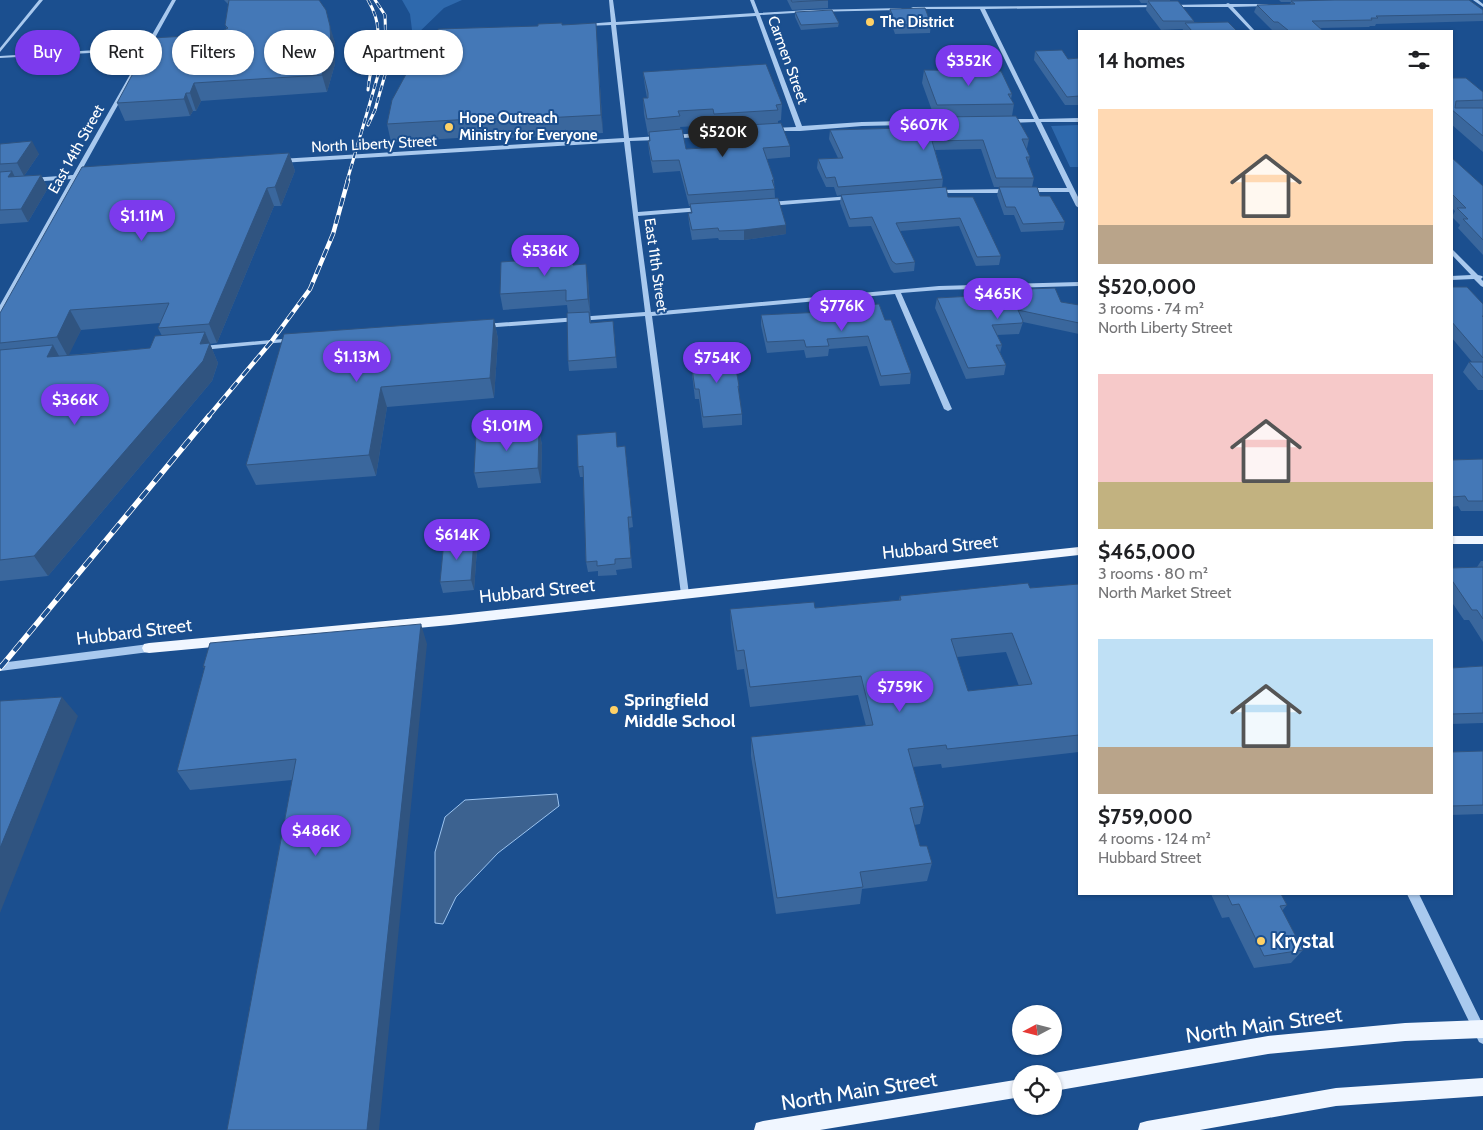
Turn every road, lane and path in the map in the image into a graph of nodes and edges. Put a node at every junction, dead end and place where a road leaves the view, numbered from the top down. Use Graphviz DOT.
graph roads {
  1 [pos="41,0"];
  2 [pos="174,0"];
  3 [pos="611,0"];
  4 [pos="752,0"];
  5 [pos="1225,0"];
  6 [pos="1469,3"];
  7 [pos="1274,5"];
  8 [pos="1230,6"];
  9 [pos="982,8"];
  10 [pos="1477,9"];
  11 [pos="758,14"];
  12 [pos="615,23"];
  13 [pos="578,26"];
  14 [pos="156,30"];
  15 [pos="1252,30"];
  16 [pos="90,51"];
  17 [pos="0,52"];
  18 [pos="0,57"];
  19 [pos="131,75"];
  20 [pos="1037,120"];
  21 [pos="1078,120"];
  22 [pos="1001,121"];
  23 [pos="955,122"];
  24 [pos="800,128"];
  25 [pos="760,131"];
  26 [pos="740,133"];
  27 [pos="628,141"];
  28 [pos="268,162"];
  29 [pos="95,175"];
  30 [pos="76,176"];
  31 [pos="28,180"];
  32 [pos="1012,190"];
  33 [pos="1022,190"];
  34 [pos="1071,190"];
  35 [pos="925,192"];
  36 [pos="859,197"];
  37 [pos="762,204"];
  38 [pos="1078,204"];
  39 [pos="713,208"];
  40 [pos="636,214"];
  41 [pos="1453,252"];
  42 [pos="1480,277"];
  43 [pos="1453,278"];
  44 [pos="1078,284"];
  45 [pos="1483,285"];
  46 [pos="897,292"];
  47 [pos="0,311"];
  48 [pos="649,314"];
  49 [pos="479,326"];
  50 [pos="301,340"];
  51 [pos="194,349"];
  52 [pos="948,409"];
  53 [pos="1453,540"];
  54 [pos="1483,540"];
  55 [pos="1078,551"];
  56 [pos="685,594"];
  57 [pos="149,648"];
  58 [pos="0,667"];
  59 [pos="1413,895"];
  60 [pos="1481,1032"];
  61 [pos="1062,1081"];
  62 [pos="1483,1087"];
  63 [pos="1012,1089"];
  64 [pos="763,1130"];
  65 [pos="1147,1130"];
  1 -- 17 [label="street"];
  2 -- 14 [label="street, East 14th Street"];
  3 -- 12 [label="street, East 11th Street"];
  4 -- 11 [label="street, Carmen Street"];
  5 -- 8 [label="street"];
  6 -- 10 [label="street"];
  7 -- 8 [label="street"];
  8 -- 9 [label="street"];
  8 -- 15 [label="street"];
  9 -- 11 [label="street"];
  9 -- 20 [label="street"];
  11 -- 12 [label="street"];
  11 -- 24 [label="street, Carmen Street"];
  12 -- 13 [label="street"];
  12 -- 27 [label="street, East 11th Street"];
  16 -- 18 [label="street"];
  19 -- 30 [label="street, East 14th Street"];
  20 -- 21 [label="street"];
  20 -- 22 [label="street"];
  20 -- 34 [label="street"];
  23 -- 24 [label="street"];
  24 -- 25 [label="street"];
  26 -- 27 [label="street, North Liberty Street"];
  27 -- 28 [label="street, North Liberty Street"];
  27 -- 40 [label="street, East 11th Street"];
  29 -- 30 [label="street"];
  30 -- 31 [label="street"];
  30 -- 47 [label="street, East 14th Street"];
  32 -- 35 [label="street"];
  33 -- 34 [label="street"];
  34 -- 38 [label="street"];
  36 -- 37 [label="street"];
  39 -- 40 [label="street"];
  40 -- 48 [label="street, East 11th Street"];
  41 -- 42 [label="street"];
  42 -- 43 [label="street"];
  42 -- 45 [label="street"];
  44 -- 46 [label="street"];
  46 -- 48 [label="street"];
  46 -- 52 [label="street"];
  48 -- 49 [label="street"];
  48 -- 56 [label="street, East 11th Street"];
  50 -- 51 [label="street"];
  53 -- 54 [label="main road"];
  55 -- 56 [label="main road, Hubbard Street"];
  56 -- 57 [label="main road, Hubbard Street"];
  57 -- 58 [label="street, Hubbard Street"];
  59 -- 60 [label="street"];
  60 -- 61 [label="main road, North Main Street"];
  62 -- 65 [label="main road"];
  63 -- 64 [label="main road, North Main Street"];
}
